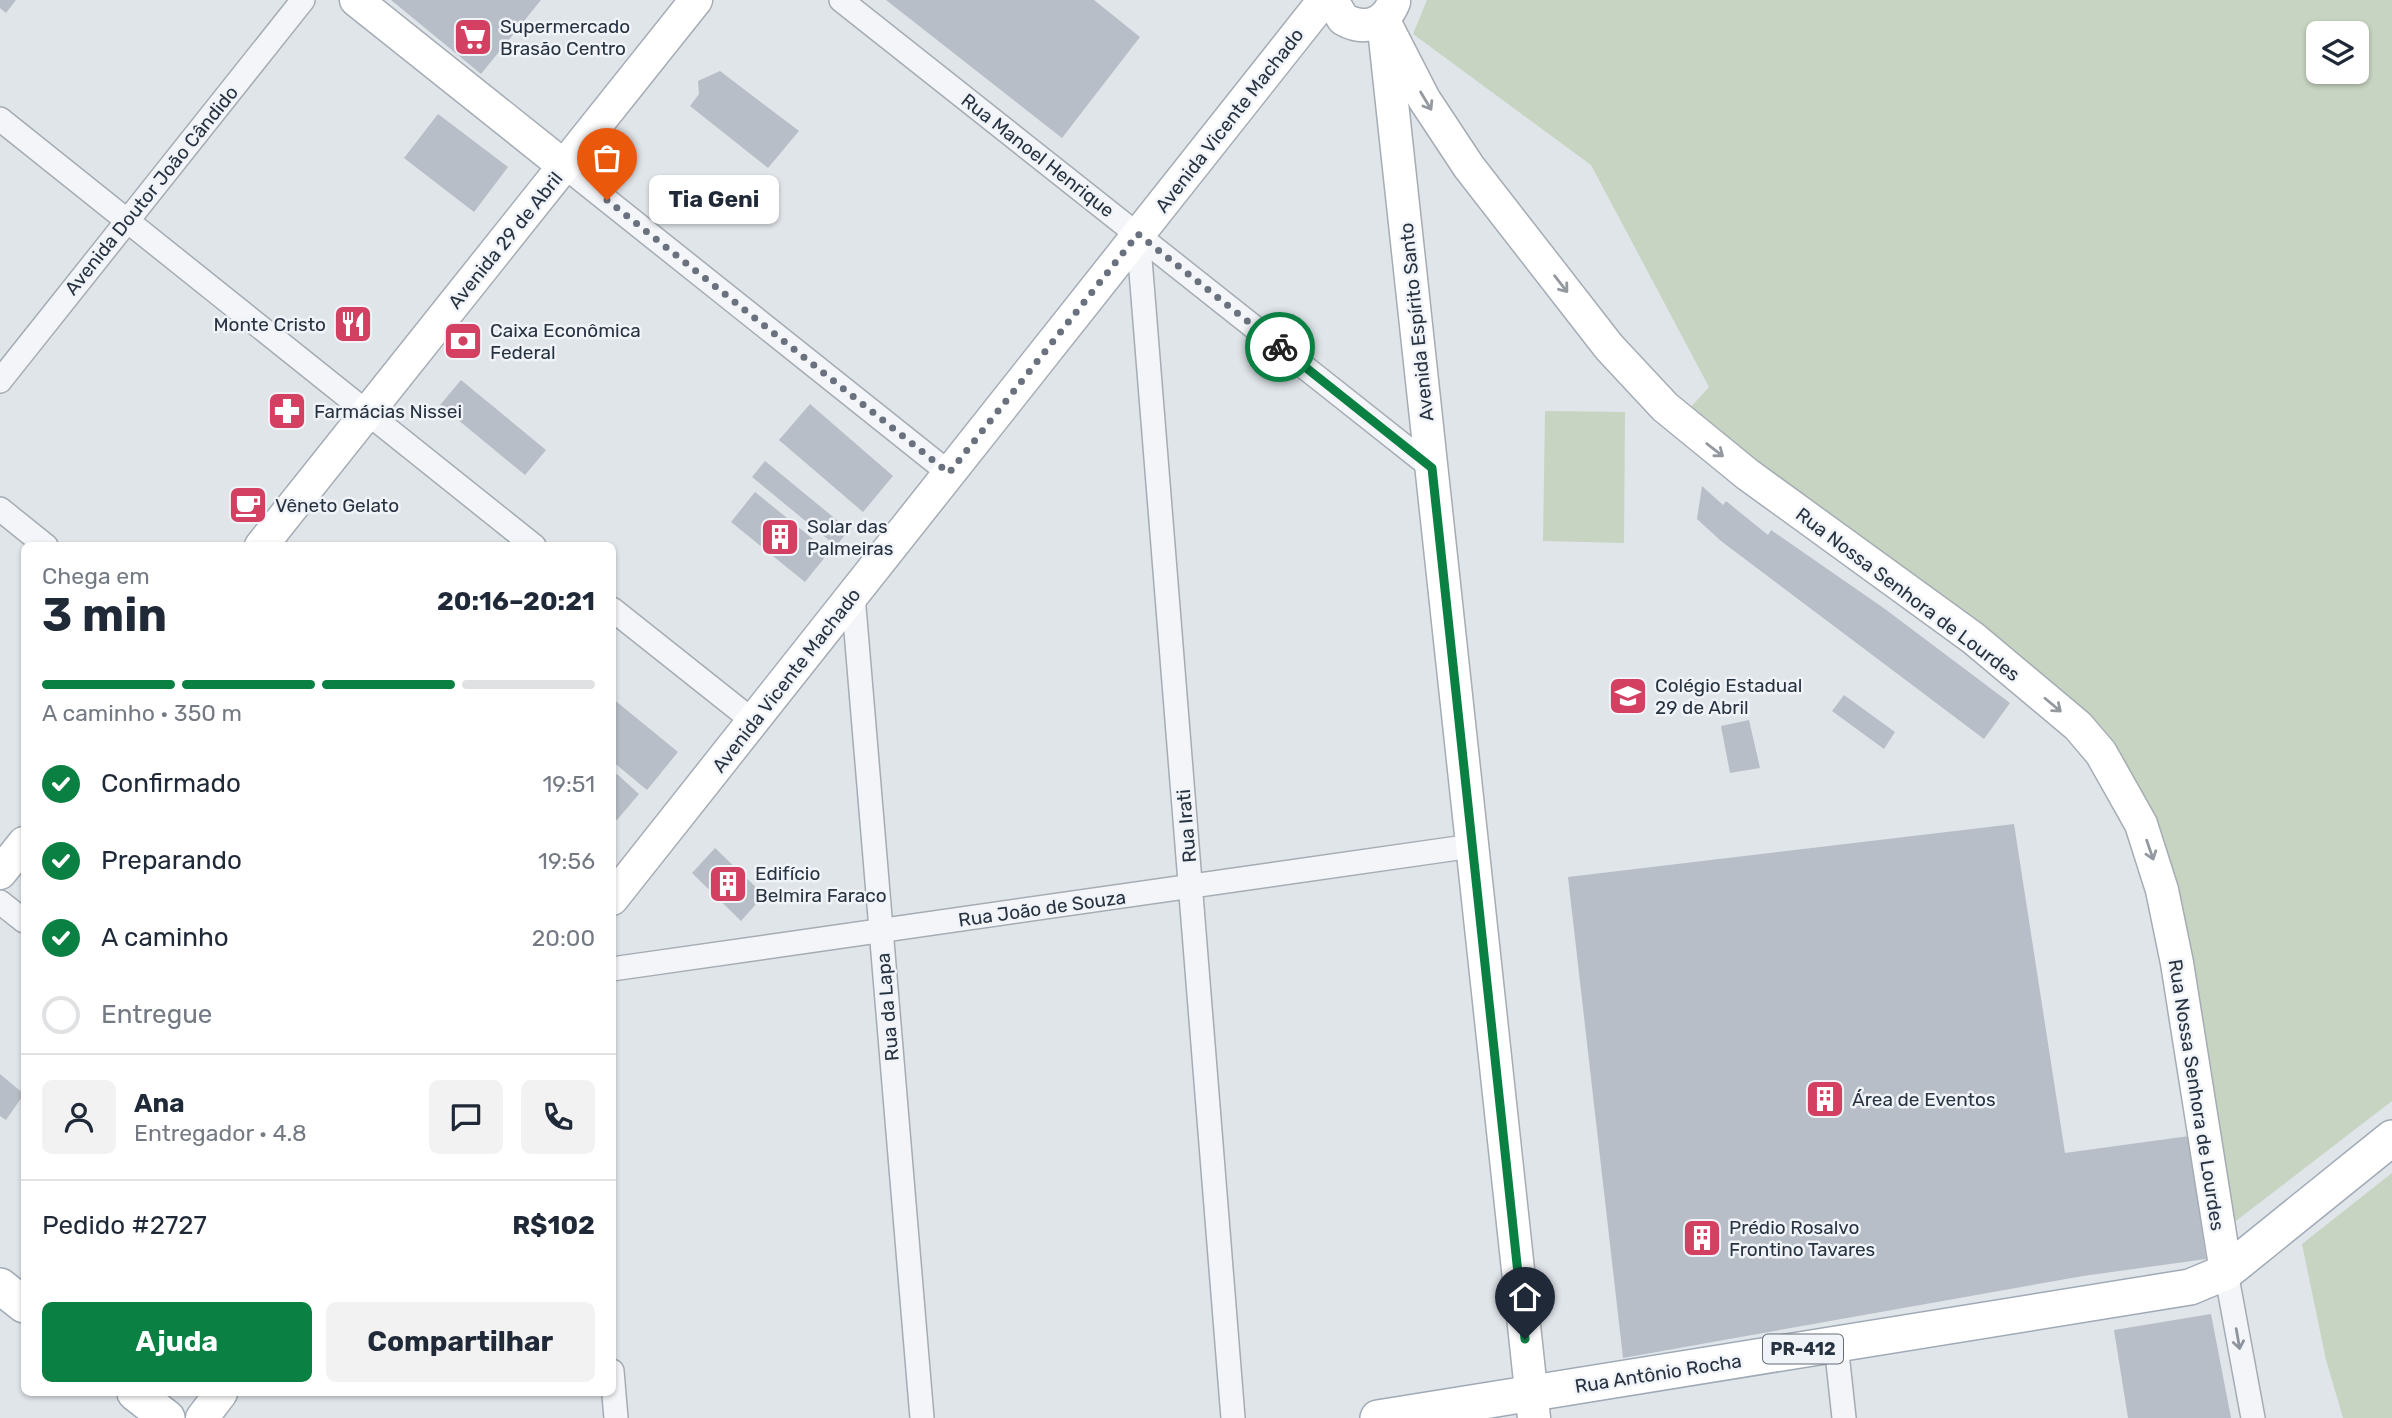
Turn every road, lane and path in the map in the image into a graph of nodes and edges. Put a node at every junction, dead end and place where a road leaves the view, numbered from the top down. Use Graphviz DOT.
graph roads {
  1 [pos="303,0"];
  2 [pos="356,0"];
  3 [pos="696,0"];
  4 [pos="841,0"];
  5 [pos="1324,0"];
  6 [pos="1332,0"];
  7 [pos="1388,10"];
  8 [pos="0,119"];
  9 [pos="564,166"];
  10 [pos="127,220"];
  11 [pos="1138,234"];
  12 [pos="0,381"];
  13 [pos="367,413"];
  14 [pos="1432,468"];
  15 [pos="949,473"];
  16 [pos="0,509"];
  17 [pos="41,542"];
  18 [pos="264,542"];
  19 [pos="529,542"];
  20 [pos="853,595"];
  21 [pos="616,612"];
  22 [pos="753,722"];
  23 [pos="1472,846"];
  24 [pos="21,847"];
  25 [pos="0,873"];
  26 [pos="1191,887"];
  27 [pos="616,894"];
  28 [pos="0,902"];
  29 [pos="21,919"];
  30 [pos="881,931"];
  31 [pos="616,968"];
  32 [pos="2392,1138"];
  33 [pos="2226,1272"];
  34 [pos="0,1286"];
  35 [pos="21,1303"];
  36 [pos="1836,1344"];
  37 [pos="139,1396"];
  38 [pos="219,1396"];
  39 [pos="614,1396"];
  40 [pos="1532,1406"];
  41 [pos="167,1418"];
  42 [pos="202,1418"];
  43 [pos="616,1418"];
  44 [pos="922,1418"];
  45 [pos="1233,1418"];
  46 [pos="1378,1418"];
  47 [pos="1844,1418"];
  48 [pos="2253,1418"];
  1 -- 10 [label="street, Avenida Doutor João Cândido"];
  2 -- 9 [label="main road"];
  3 -- 9 [label="main road, Avenida 29 de Abril"];
  4 -- 11 [label="street, Rua Manoel Henrique"];
  5 -- 11 [label="main road, Avenida Vicente Machado"];
  6 -- 7 [label="main road"];
  7 -- 14 [label="main road, Avenida Espírito Santo"];
  7 -- 33 [label="main road, Rua Nossa Senhora de Lourdes, one-way"];
  8 -- 10 [label="street"];
  9 -- 13 [label="main road, Avenida 29 de Abril"];
  9 -- 15 [label="street"];
  10 -- 12 [label="street, Avenida Doutor João Cândido"];
  10 -- 13 [label="street"];
  11 -- 14 [label="street, Rua Manoel Henrique"];
  11 -- 15 [label="main road, Avenida Vicente Machado"];
  11 -- 26 [label="street, Rua Irati"];
  13 -- 18 [label="main road, Avenida 29 de Abril"];
  13 -- 19 [label="street"];
  14 -- 23 [label="main road, Avenida Espírito Santo"];
  15 -- 20 [label="main road, Avenida Vicente Machado"];
  16 -- 17 [label="street"];
  20 -- 22 [label="main road, Avenida Vicente Machado"];
  20 -- 30 [label="street, Rua da Lapa"];
  21 -- 22 [label="street"];
  22 -- 27 [label="main road, Avenida Vicente Machado"];
  23 -- 26 [label="street, Rua João de Souza"];
  23 -- 40 [label="main road, Avenida Espírito Santo"];
  24 -- 25 [label="main road"];
  26 -- 30 [label="street, Rua João de Souza"];
  26 -- 45 [label="street, Rua Irati"];
  28 -- 29 [label="street"];
  30 -- 31 [label="street, Rua João de Souza"];
  30 -- 44 [label="street, Rua da Lapa"];
  32 -- 33 [label="main road, PR-412"];
  33 -- 36 [label="main road, Rua Antônio Rocha / PR-412"];
  33 -- 48 [label="street, one-way"];
  34 -- 35 [label="main road"];
  36 -- 40 [label="main road, Rua Antônio Rocha / PR-412"];
  36 -- 47 [label="street"];
  37 -- 41 [label="main road"];
  38 -- 42 [label="main road"];
  39 -- 43 [label="street"];
  40 -- 46 [label="main road, Rua Antônio Rocha / PR-412"];
}
